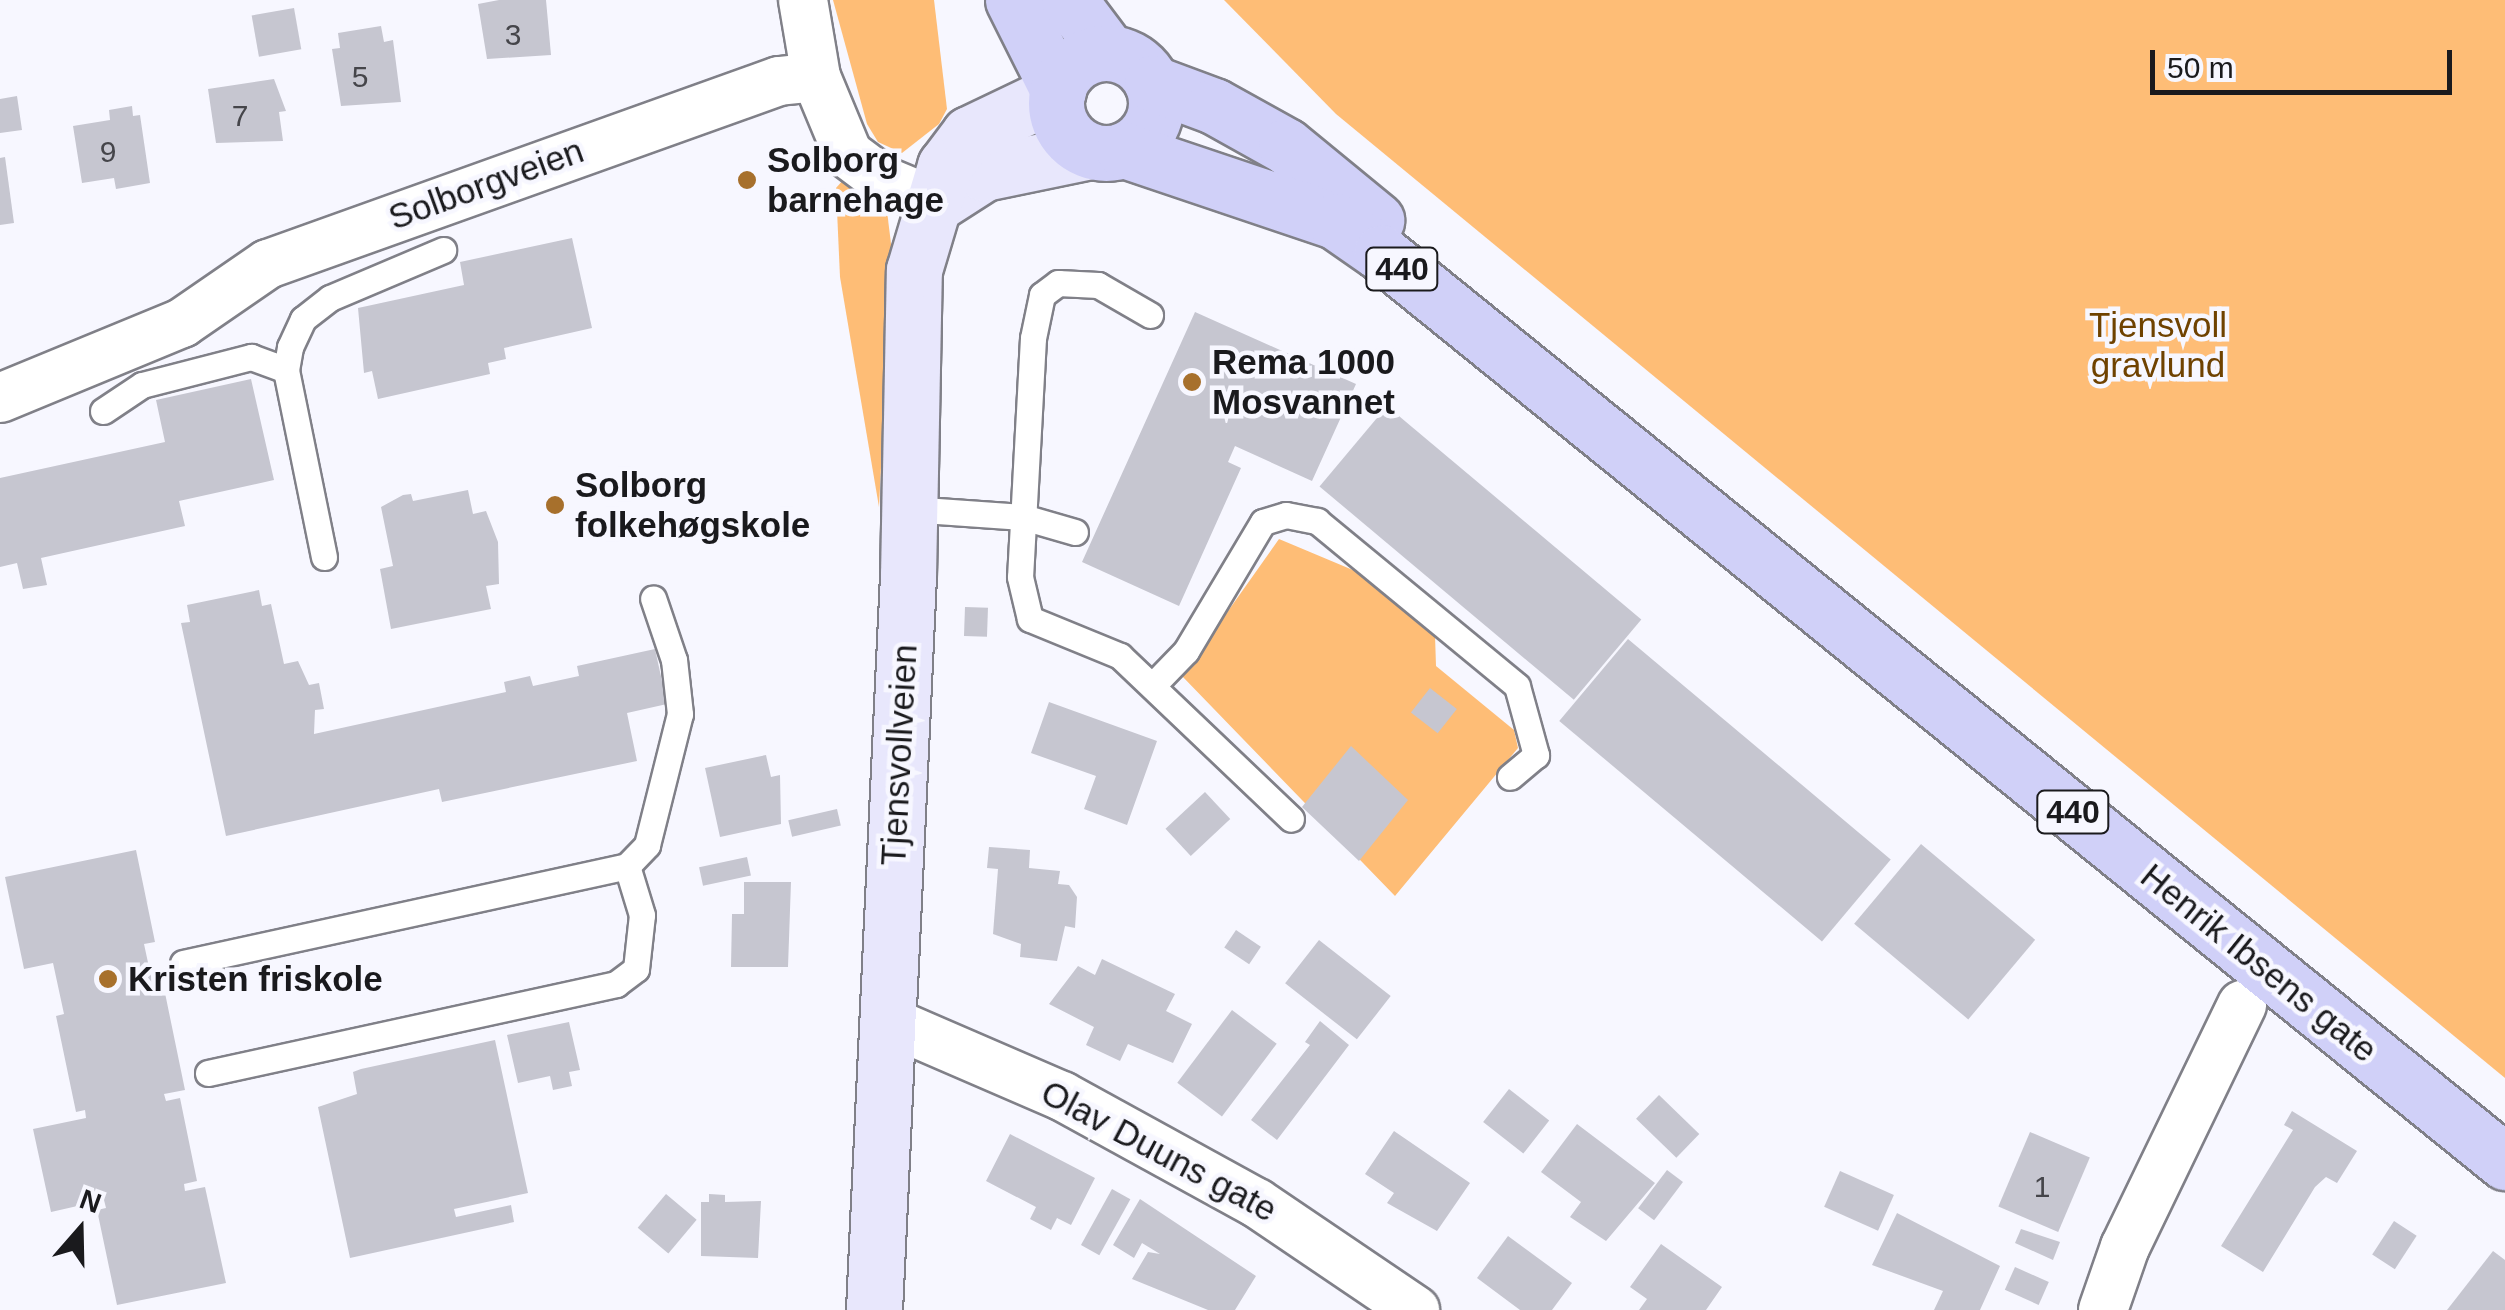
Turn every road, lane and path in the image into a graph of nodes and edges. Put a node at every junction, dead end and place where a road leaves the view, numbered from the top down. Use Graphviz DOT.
graph roads {
  1 [pos="802,0"];
  2 [pos="1013,0"];
  3 [pos="1069,0"];
  4 [pos="1130,68"];
  5 [pos="816,77"];
  6 [pos="1058,91"];
  7 [pos="1107,150"];
  8 [pos="937,203"];
  9 [pos="443,250"];
  10 [pos="1150,315"];
  11 [pos="286,370"];
  12 [pos="0,398"];
  13 [pos="102,411"];
  14 [pos="1640,462"];
  15 [pos="910,509"];
  16 [pos="1024,517"];
  17 [pos="1075,532"];
  18 [pos="324,557"];
  19 [pos="652,598"];
  20 [pos="1154,684"];
  21 [pos="1510,777"];
  22 [pos="1291,820"];
  23 [pos="627,866"];
  24 [pos="183,964"];
  25 [pos="2242,1005"];
  26 [pos="886,1020"];
  27 [pos="208,1073"];
  28 [pos="2505,1162"];
  29 [pos="874,1310"];
  30 [pos="1415,1310"];
  31 [pos="2103,1310"];
  1 -- 5 [label="street"];
  2 -- 6 [label="main road"];
  3 -- 4 [label="main road"];
  4 -- 6 [label="main road"];
  4 -- 7 [label="main road"];
  4 -- 14 [label="main road, Henrik Ibsens gate / 440"];
  5 -- 8 [label="street"];
  5 -- 12 [label="street, Solborgveien"];
  6 -- 7 [label="main road"];
  6 -- 8 [label="street, Tjensvollveien"];
  7 -- 8 [label="street"];
  7 -- 14 [label="main road, Henrik Ibsens gate / 440"];
  8 -- 15 [label="street, Tjensvollveien"];
  9 -- 11 [label="lane"];
  10 -- 16 [label="lane"];
  11 -- 13 [label="lane"];
  11 -- 18 [label="lane"];
  14 -- 28 [label="main road, Henrik Ibsens gate / 440"];
  15 -- 16 [label="lane"];
  15 -- 26 [label="street, Tjensvollveien"];
  16 -- 17 [label="lane"];
  16 -- 20 [label="lane"];
  19 -- 23 [label="lane"];
  20 -- 21 [label="lane"];
  20 -- 22 [label="lane"];
  23 -- 24 [label="lane"];
  23 -- 27 [label="lane"];
  25 -- 31 [label="street"];
  26 -- 29 [label="street, Tjensvollveien"];
  26 -- 30 [label="street, Olav Duuns gate"];
}
